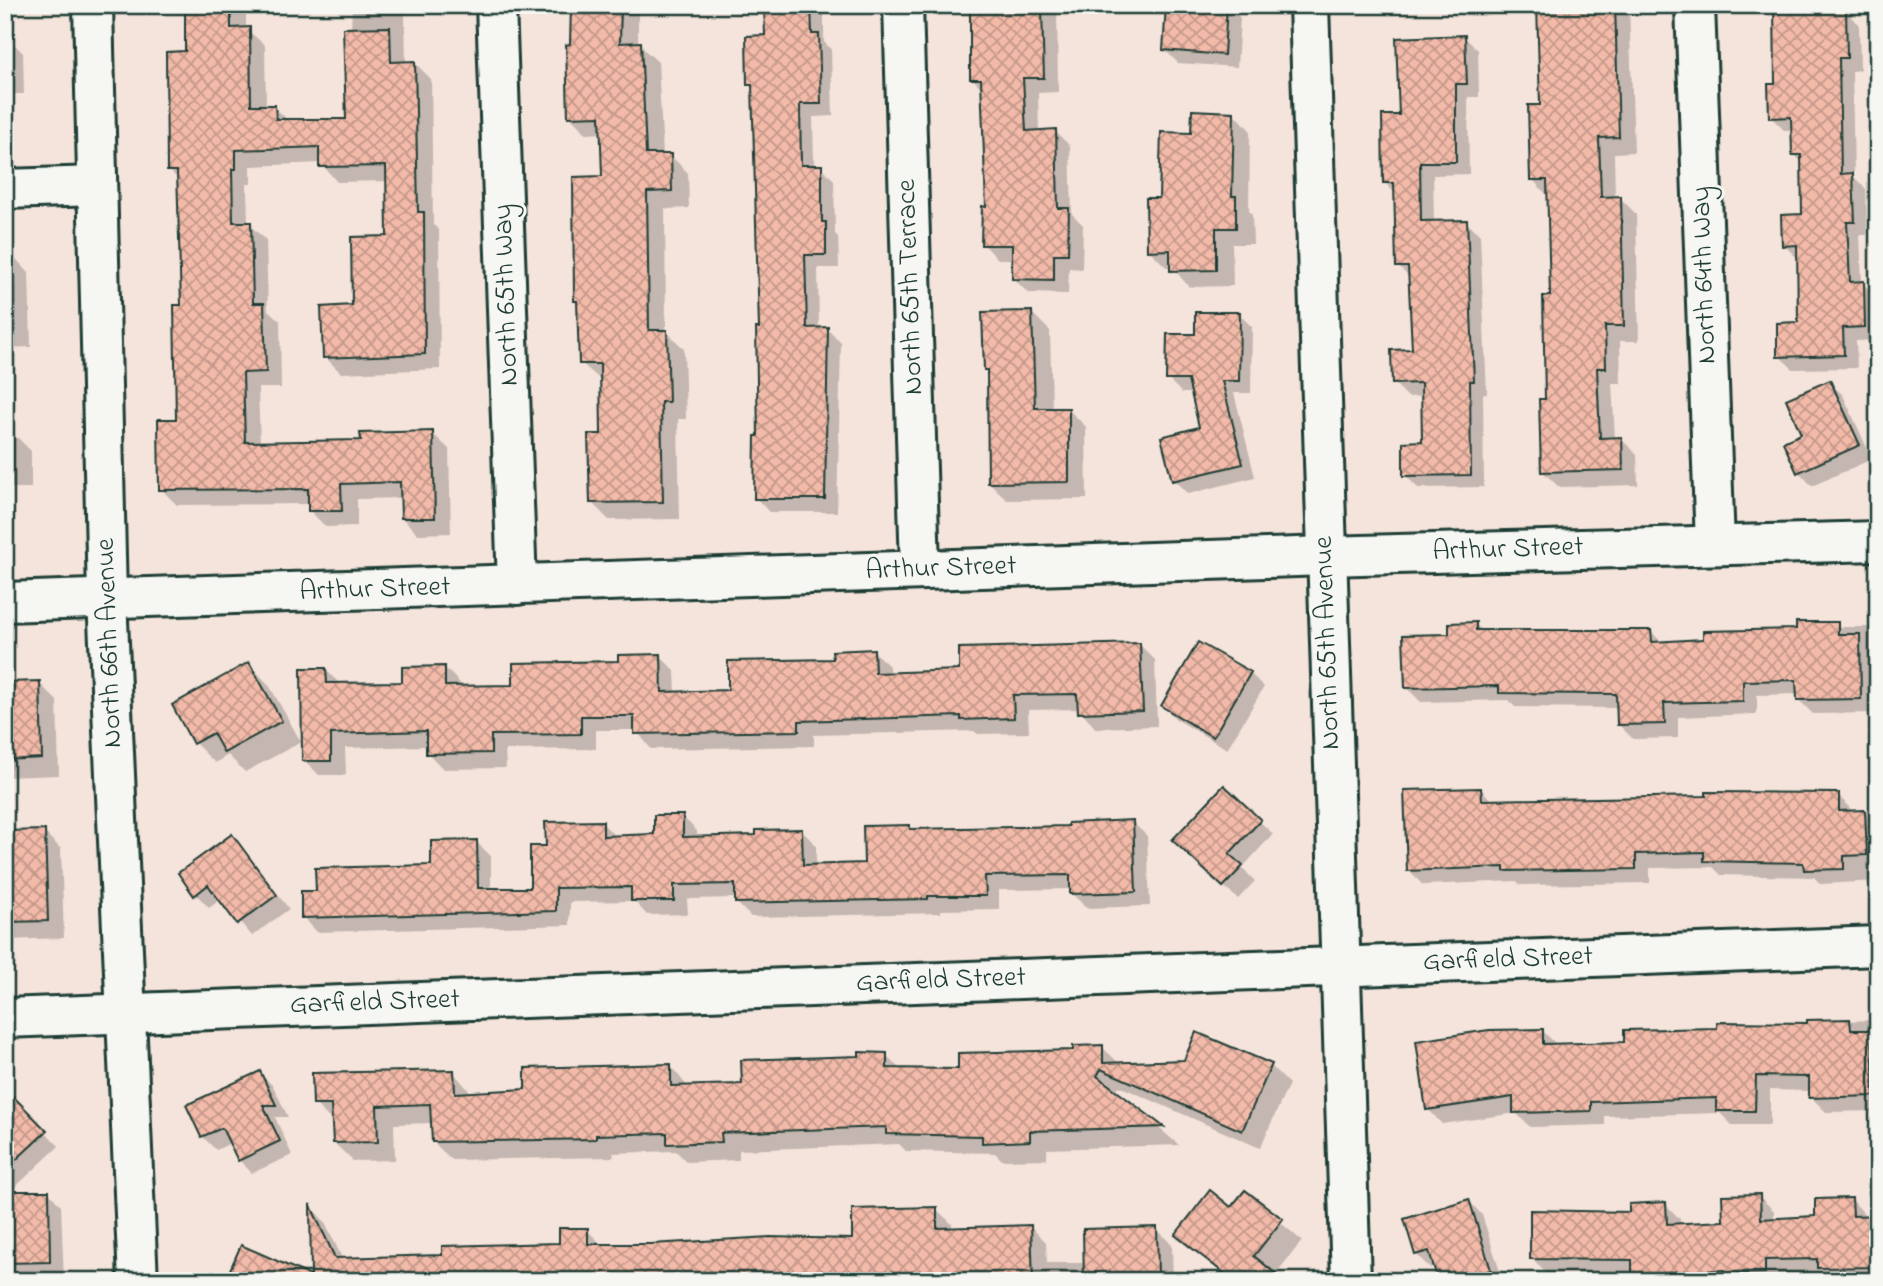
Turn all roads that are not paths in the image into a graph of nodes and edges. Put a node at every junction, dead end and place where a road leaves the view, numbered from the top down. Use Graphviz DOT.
graph roads {
  1 [pos="93,5"];
  2 [pos="496,5"];
  3 [pos="903,5"];
  4 [pos="1309,5"];
  5 [pos="1695,5"];
  6 [pos="97,186"];
  7 [pos="5,189"];
  8 [pos="1878,541"];
  9 [pos="1715,545"];
  10 [pos="1325,555"];
  11 [pos="920,569"];
  12 [pos="517,585"];
  13 [pos="107,598"];
  14 [pos="5,602"];
  15 [pos="1878,946"];
  16 [pos="1339,966"];
  17 [pos="126,1012"];
  18 [pos="5,1018"];
  19 [pos="138,1281"];
  20 [pos="1350,1281"];
  1 -- 6 [label="street, North 66th Avenue"];
  2 -- 12 [label="street, North 65th Way"];
  3 -- 11 [label="street, North 65th Terrace"];
  4 -- 10 [label="street, North 65th Avenue"];
  5 -- 9 [label="street, North 64th Way"];
  6 -- 7 [label="street"];
  6 -- 13 [label="street, North 66th Avenue"];
  8 -- 9 [label="street, Arthur Street"];
  9 -- 10 [label="street, Arthur Street"];
  10 -- 11 [label="street, Arthur Street"];
  10 -- 16 [label="street, North 65th Avenue"];
  11 -- 12 [label="street, Arthur Street"];
  12 -- 13 [label="street, Arthur Street"];
  13 -- 14 [label="street, Arthur Street"];
  13 -- 17 [label="street, North 66th Avenue"];
  15 -- 16 [label="street, Garfield Street"];
  16 -- 17 [label="street, Garfield Street"];
  16 -- 20 [label="street, North 65th Avenue"];
  17 -- 18 [label="street, Garfield Street"];
  17 -- 19 [label="street, North 66th Avenue"];
}
